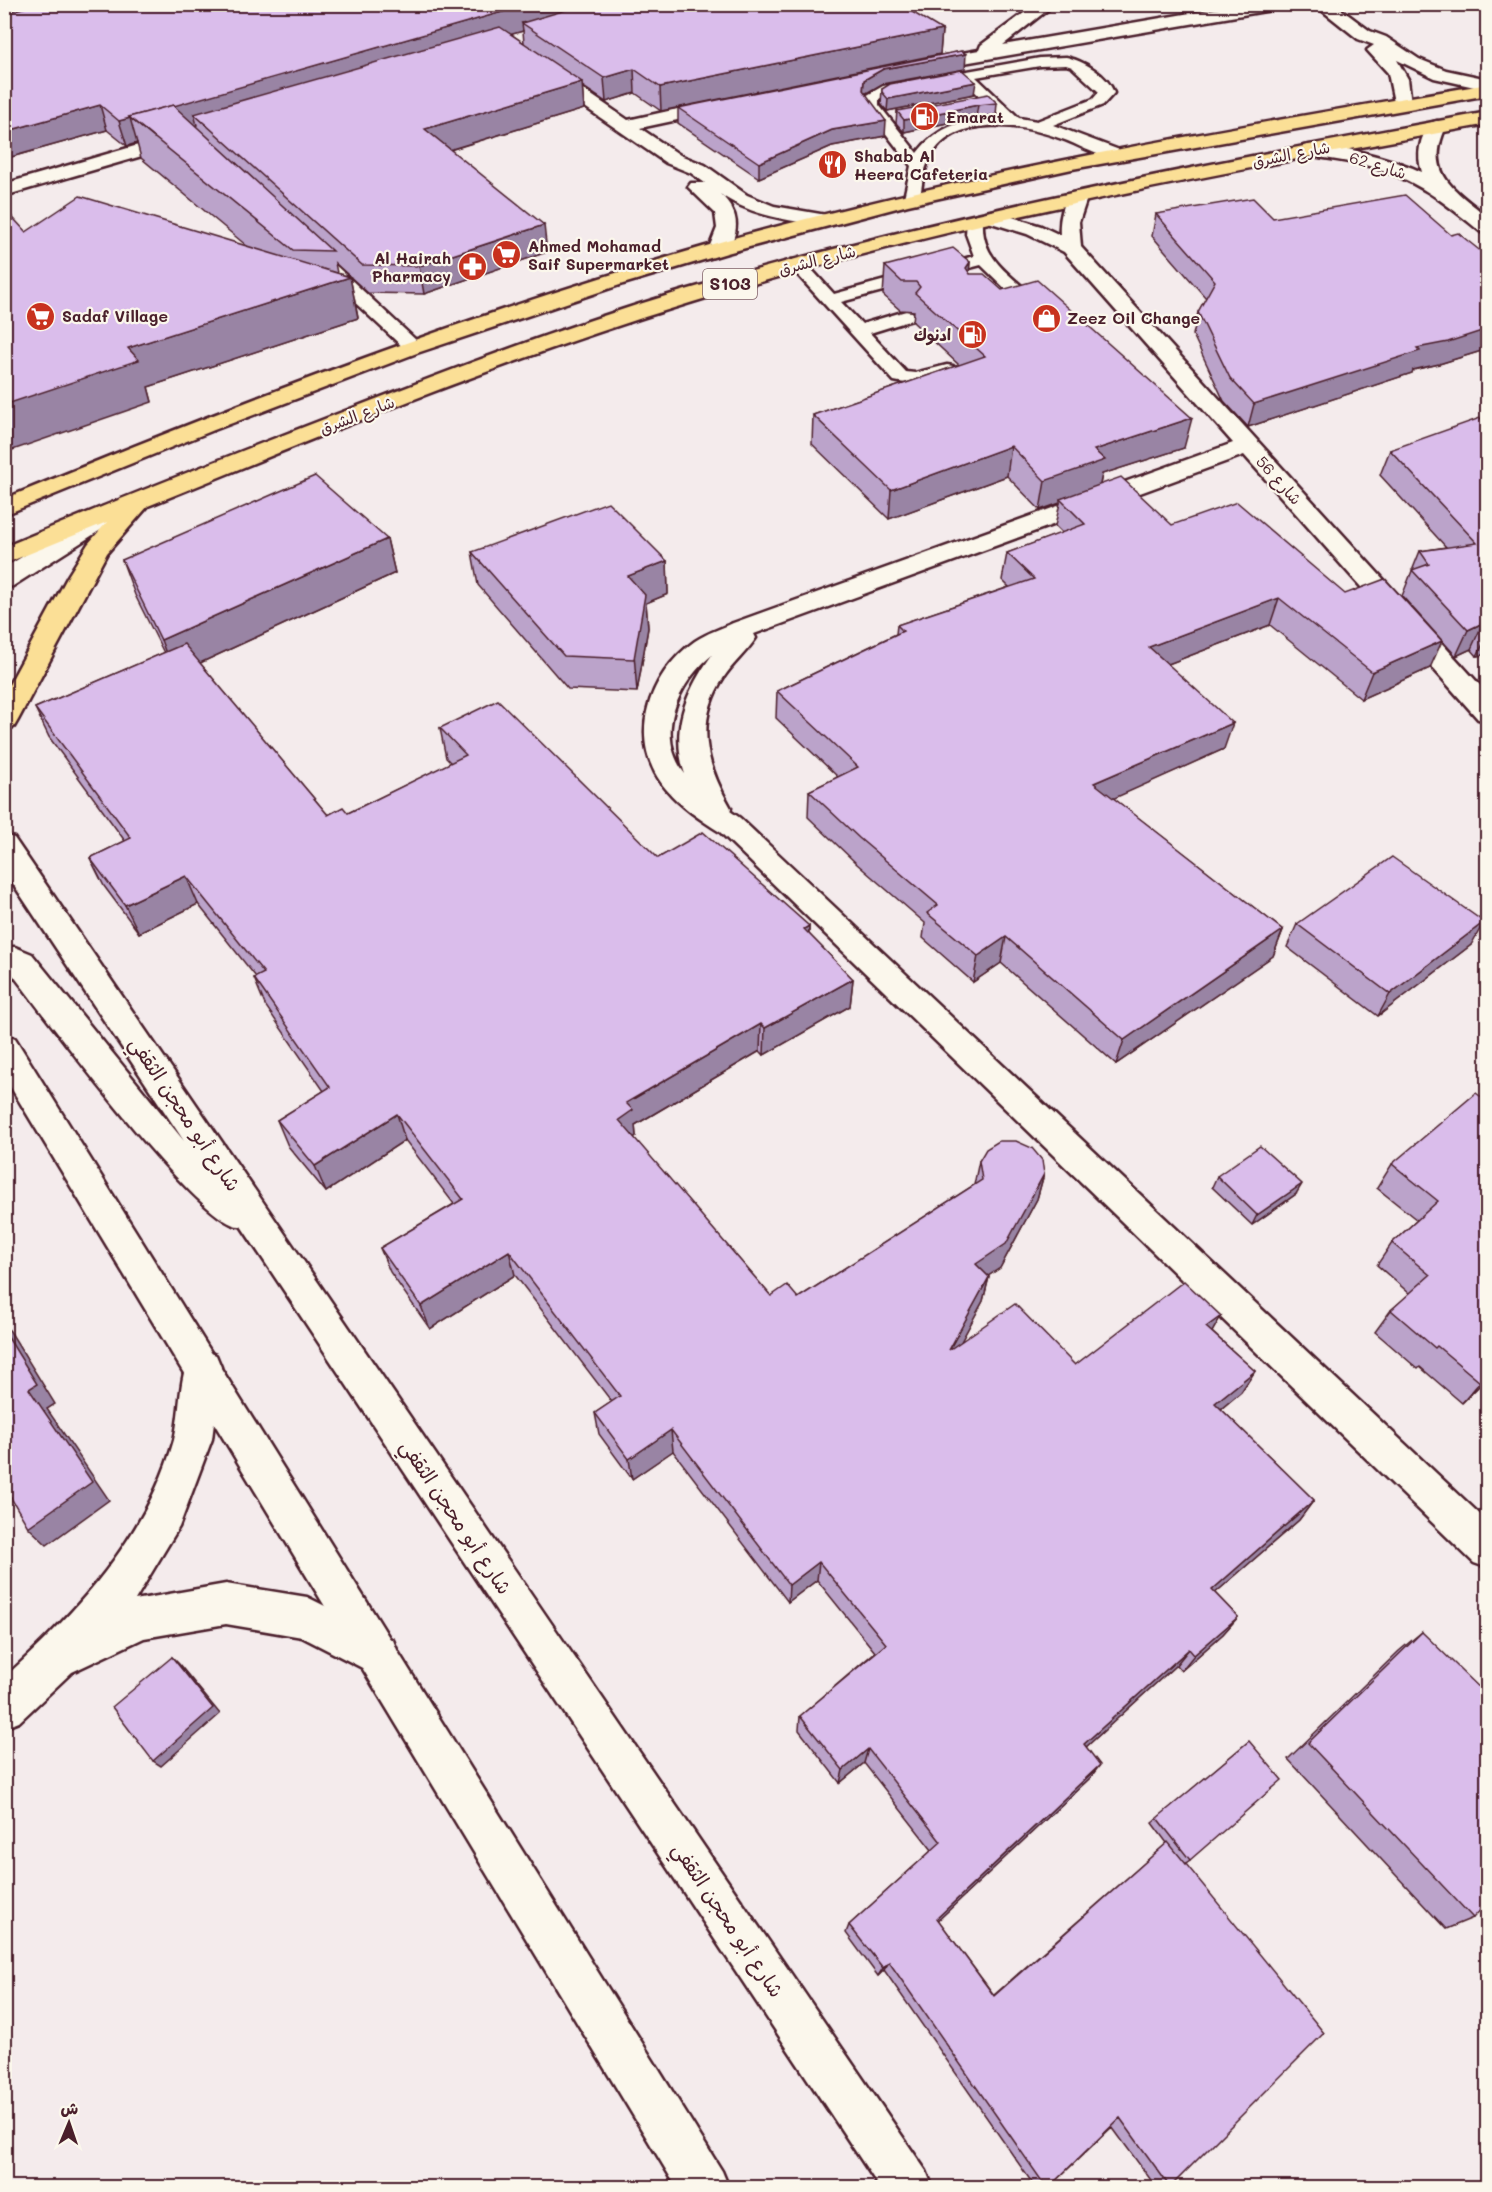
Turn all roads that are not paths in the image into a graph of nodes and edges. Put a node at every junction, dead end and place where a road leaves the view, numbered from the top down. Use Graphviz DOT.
graph roads {
  1 [pos="1047,4"];
  2 [pos="1277,4"];
  3 [pos="1322,4"];
  4 [pos="1364,35"];
  5 [pos="981,54"];
  6 [pos="535,64"];
  7 [pos="877,74"];
  8 [pos="966,74"];
  9 [pos="1488,87"];
  10 [pos="989,98"];
  11 [pos="735,102"];
  12 [pos="968,102"];
  13 [pos="1402,103"];
  14 [pos="903,114"];
  15 [pos="882,118"];
  16 [pos="1488,118"];
  17 [pos="1015,122"];
  18 [pos="624,126"];
  19 [pos="1038,126"];
  20 [pos="1437,128"];
  21 [pos="193,138"];
  22 [pos="1311,150"];
  23 [pos="1116,154"];
  24 [pos="674,159"];
  25 [pos="918,165"];
  26 [pos="4,190"];
  27 [pos="1441,190"];
  28 [pos="912,198"];
  29 [pos="1077,198"];
  30 [pos="825,220"];
  31 [pos="983,220"];
  32 [pos="1488,228"];
  33 [pos="719,248"];
  34 [pos="1071,248"];
  35 [pos="317,258"];
  36 [pos="984,259"];
  37 [pos="797,264"];
  38 [pos="993,291"];
  39 [pos="830,300"];
  40 [pos="906,316"];
  41 [pos="858,331"];
  42 [pos="413,347"];
  43 [pos="947,370"];
  44 [pos="1248,445"];
  45 [pos="141,500"];
  46 [pos="4,508"];
  47 [pos="114,511"];
  48 [pos="4,556"];
  49 [pos="4,580"];
  50 [pos="1488,712"];
  51 [pos="4,720"];
  52 [pos="4,846"];
  53 [pos="4,959"];
  54 [pos="4,1047"];
  55 [pos="16,1084"];
  56 [pos="263,1231"];
  57 [pos="202,1367"];
  58 [pos="1488,1549"];
  59 [pos="378,1655"];
  60 [pos="56,1659"];
  61 [pos="4,1707"];
  62 [pos="705,2187"];
  63 [pos="909,2187"];
  1 -- 5 [label="street"];
  2 -- 5 [label="street"];
  3 -- 4 [label="street"];
  4 -- 9 [label="street"];
  4 -- 13 [label="street"];
  5 -- 7 [label="street"];
  6 -- 18 [label="street"];
  8 -- 10 [label="lane"];
  8 -- 15 [label="lane"];
  8 -- 19 [label="lane"];
  9 -- 13 [label="main road, شارع الشرق / S103"];
  10 -- 12 [label="lane"];
  10 -- 17 [label="lane"];
  11 -- 18 [label="street"];
  13 -- 23 [label="main road, شارع الشرق / S103"];
  14 -- 15 [label="lane"];
  15 -- 25 [label="lane"];
  16 -- 20 [label="main road, شارع الشرق / S103"];
  17 -- 19 [label="lane"];
  17 -- 25 [label="lane"];
  18 -- 24 [label="street"];
  19 -- 23 [label="lane"];
  20 -- 22 [label="main road, شارع الشرق / S103"];
  20 -- 27 [label="street, شارع 62"];
  21 -- 26 [label="street"];
  22 -- 27 [label="street, شارع 62"];
  22 -- 29 [label="main road, شارع الشرق / S103"];
  23 -- 28 [label="main road, شارع الشرق / S103"];
  24 -- 30 [label="street"];
  24 -- 33 [label="street"];
  25 -- 28 [label="lane"];
  27 -- 32 [label="street, شارع 62"];
  28 -- 30 [label="main road, شارع الشرق / S103"];
  29 -- 31 [label="main road, شارع الشرق / S103"];
  29 -- 34 [label="street"];
  30 -- 33 [label="main road, شارع الشرق / S103"];
  31 -- 34 [label="street, شارع 56"];
  31 -- 36 [label="lane"];
  31 -- 37 [label="main road, شارع الشرق / S103"];
  33 -- 42 [label="main road, شارع الشرق / S103"];
  34 -- 44 [label="street, شارع 56"];
  35 -- 42 [label="lane"];
  36 -- 38 [label="lane"];
  36 -- 39 [label="lane"];
  37 -- 39 [label="lane"];
  37 -- 45 [label="main road, شارع الشرق / S103"];
  39 -- 41 [label="lane"];
  40 -- 41 [label="lane"];
  41 -- 43 [label="lane"];
  42 -- 46 [label="main road, شارع الشرق / S103"];
  44 -- 50 [label="street, شارع 56"];
  44 -- 58 [label="street"];
  45 -- 47 [label="main road, شارع الشرق / S103"];
  45 -- 51 [label="main road"];
  47 -- 48 [label="main road, شارع الشرق / S103"];
  47 -- 49 [label="street"];
  52 -- 56 [label="street, شارع أبو محجن الثقفي"];
  53 -- 56 [label="street"];
  54 -- 55 [label="street"];
  55 -- 57 [label="street"];
  56 -- 63 [label="street, شارع أبو محجن الثقفي"];
  57 -- 59 [label="street"];
  57 -- 60 [label="street"];
  59 -- 60 [label="street"];
  59 -- 62 [label="street"];
  60 -- 61 [label="street"];
}
